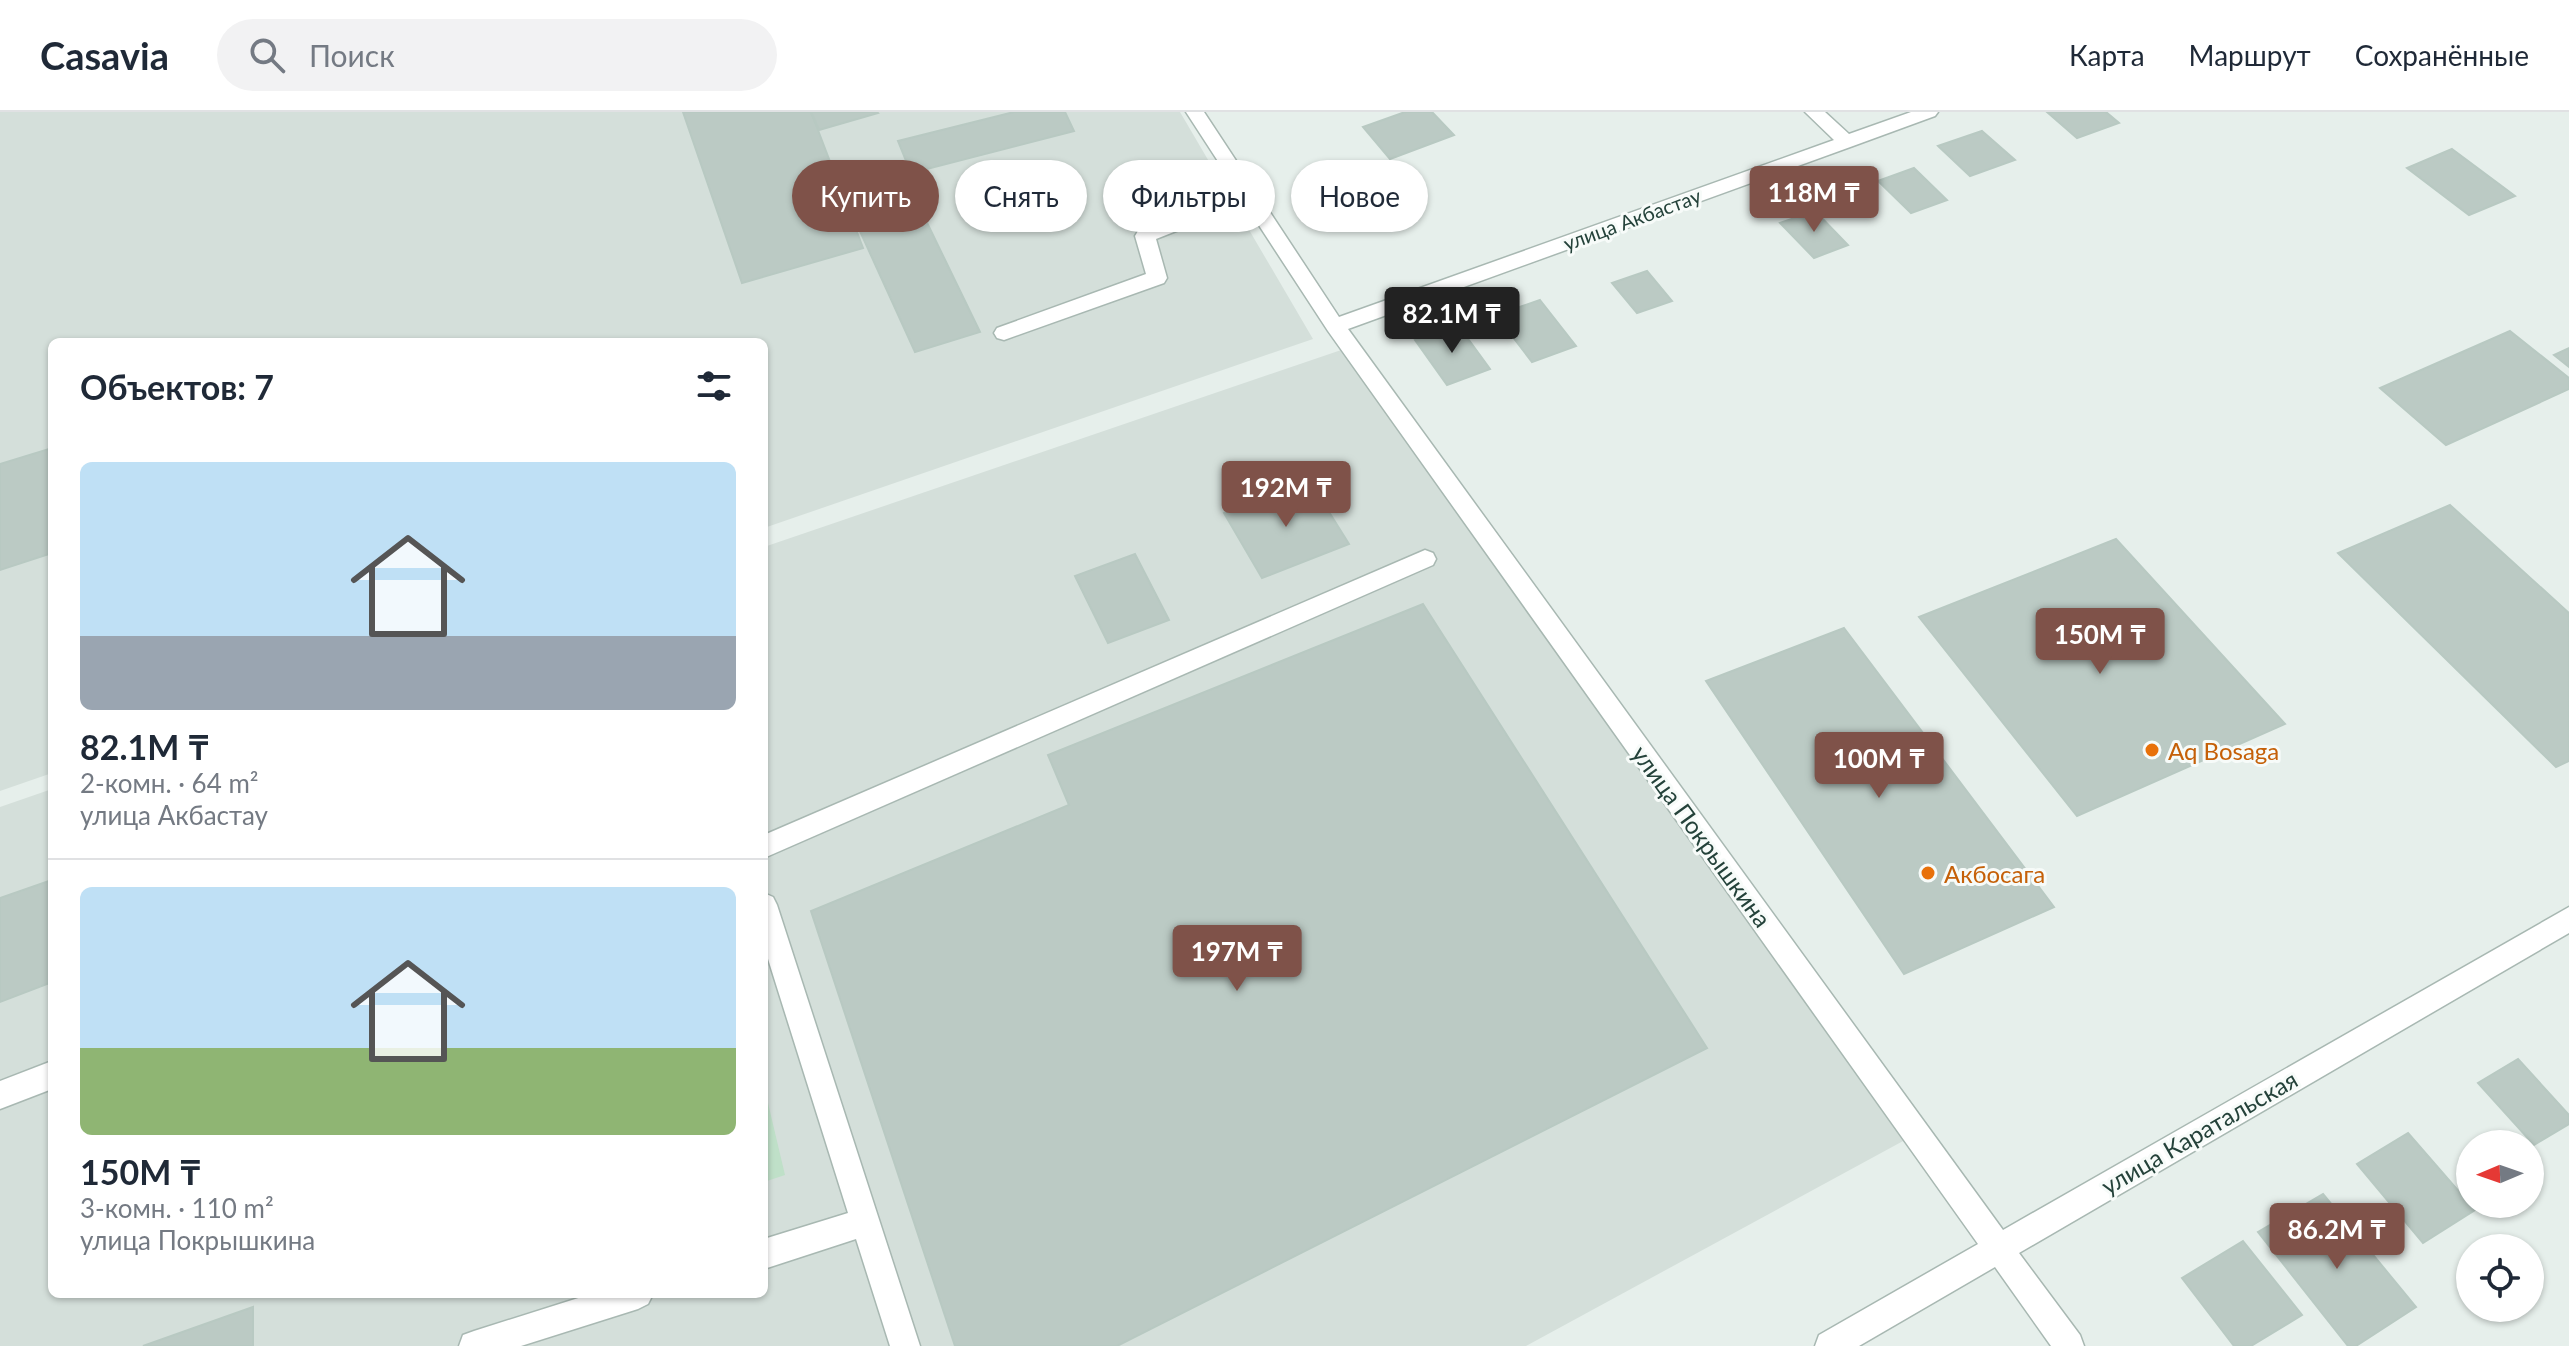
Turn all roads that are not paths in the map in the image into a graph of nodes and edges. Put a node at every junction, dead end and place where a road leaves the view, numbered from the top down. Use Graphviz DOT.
graph roads {
  1 [pos="1195,112"];
  2 [pos="1814,112"];
  3 [pos="1929,112"];
  4 [pos="1847,142"];
  5 [pos="1226,160"];
  6 [pos="1155,232"];
  7 [pos="1273,232"];
  8 [pos="1335,326"];
  9 [pos="1004,333"];
  10 [pos="1425,559"];
  11 [pos="768,845"];
  12 [pos="768,918"];
  13 [pos="2569,919"];
  14 [pos="48,1077"];
  15 [pos="0,1095"];
  16 [pos="865,1222"];
  17 [pos="1999,1248"];
  18 [pos="768,1253"];
  19 [pos="625,1298"];
  20 [pos="474,1346"];
  21 [pos="905,1346"];
  22 [pos="1830,1346"];
  23 [pos="2069,1346"];
  1 -- 5 [label="street, улица Покрышкина"];
  2 -- 4 [label="street"];
  3 -- 4 [label="street, улица Акбастау"];
  4 -- 8 [label="street, улица Акбастау"];
  6 -- 9 [label="street"];
  7 -- 8 [label="street, улица Покрышкина"];
  8 -- 17 [label="street, улица Покрышкина"];
  10 -- 11 [label="street"];
  12 -- 16 [label="street"];
  13 -- 17 [label="street, улица Каратальская"];
  14 -- 15 [label="street"];
  16 -- 18 [label="street"];
  16 -- 21 [label="street"];
  17 -- 22 [label="street, улица Каратальская"];
  17 -- 23 [label="street, улица Покрышкина"];
  19 -- 20 [label="street"];
}
